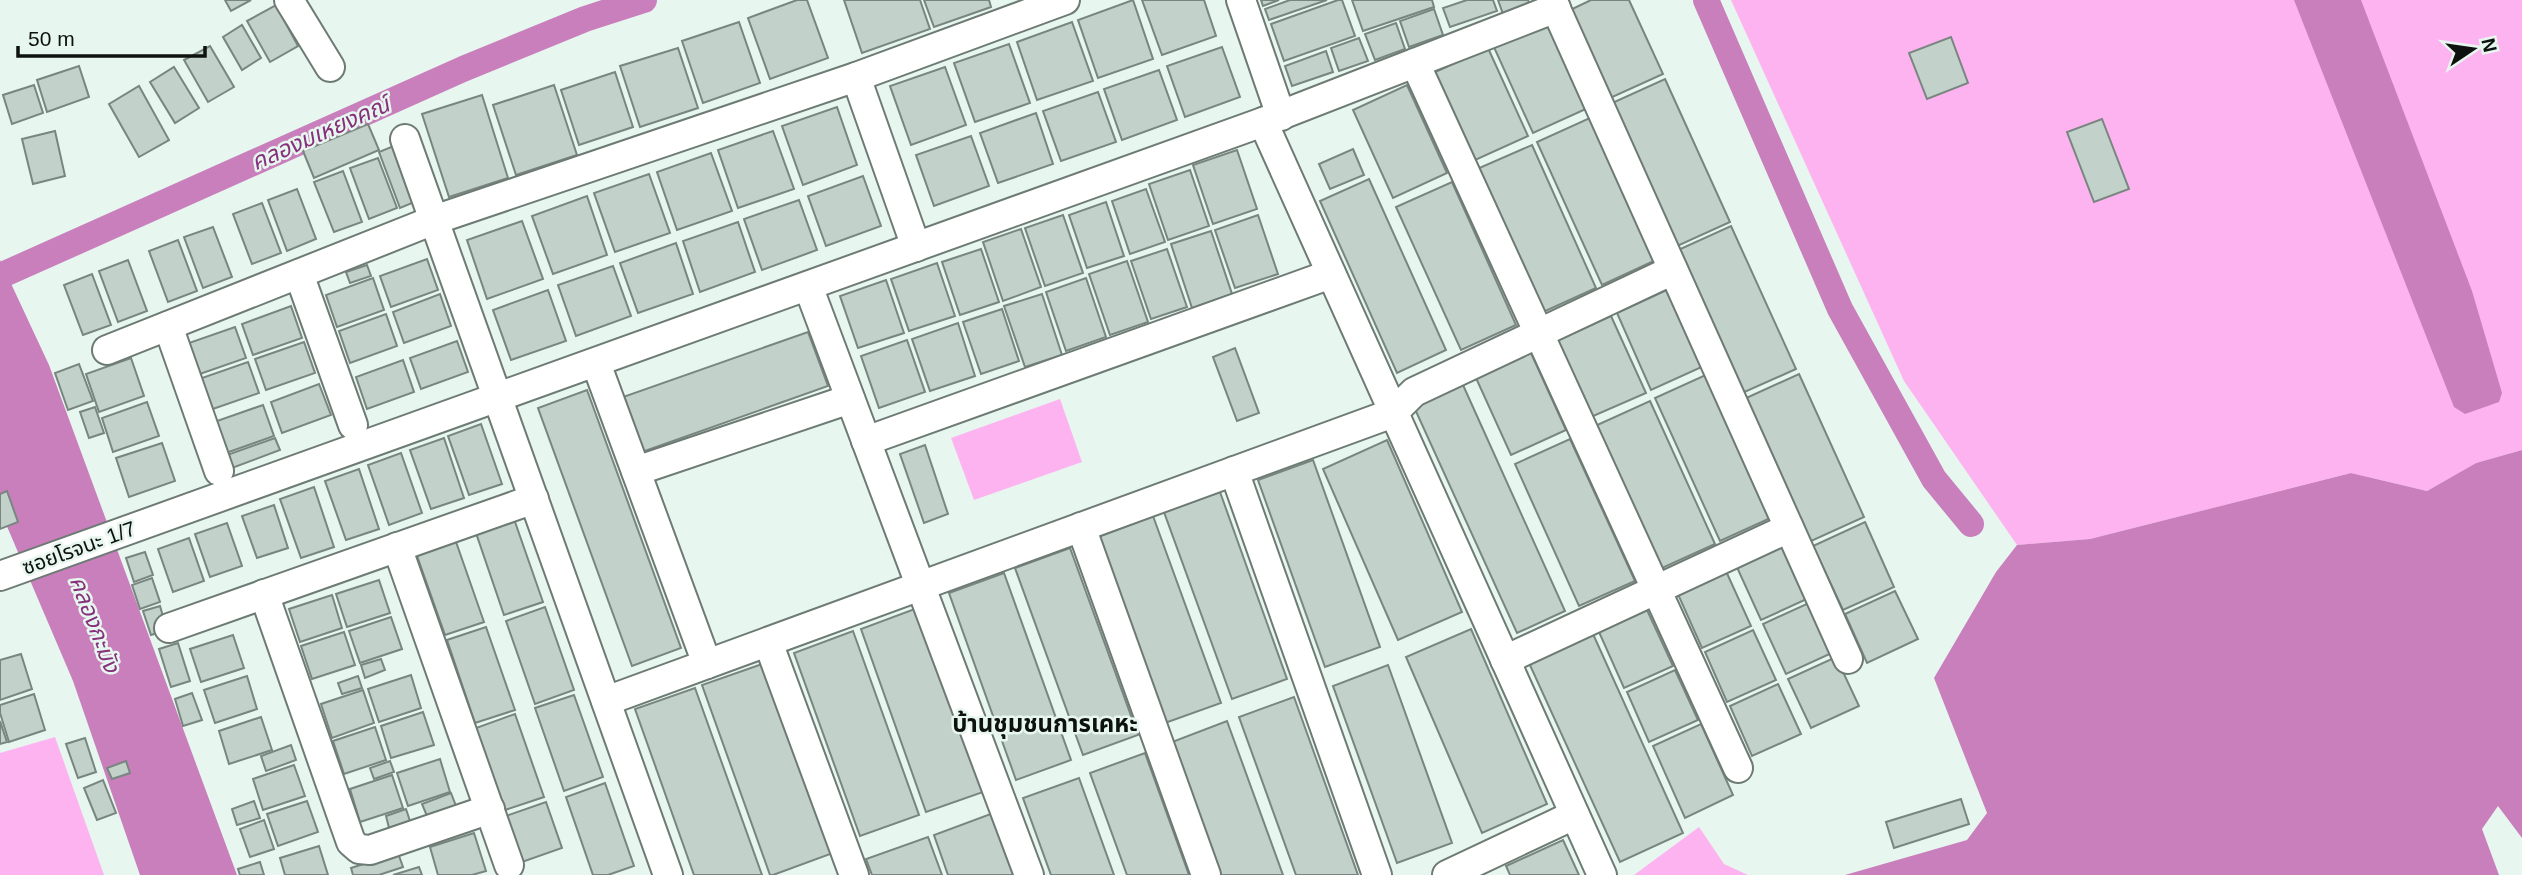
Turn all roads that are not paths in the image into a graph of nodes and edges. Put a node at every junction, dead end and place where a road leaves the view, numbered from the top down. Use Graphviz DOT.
graph roads {
  1 [pos="289,0"];
  2 [pos="1065,0"];
  3 [pos="1241,0"];
  4 [pos="1554,4"];
  5 [pos="1415,63"];
  6 [pos="330,66"];
  7 [pos="856,77"];
  8 [pos="1272,119"];
  9 [pos="405,139"];
  10 [pos="434,220"];
  11 [pos="916,247"];
  12 [pos="1673,270"];
  13 [pos="299,274"];
  14 [pos="1331,274"];
  15 [pos="808,286"];
  16 [pos="167,326"];
  17 [pos="1539,333"];
  18 [pos="107,350"];
  19 [pos="596,363"];
  20 [pos="498,399"];
  21 [pos="850,399"];
  22 [pos="1394,413"];
  23 [pos="353,425"];
  24 [pos="866,441"];
  25 [pos="219,471"];
  26 [pos="636,471"];
  27 [pos="1234,471"];
  28 [pos="534,499"];
  29 [pos="1081,527"];
  30 [pos="1789,528"];
  31 [pos="397,547"];
  32 [pos="0,576"];
  33 [pos="920,586"];
  34 [pos="1657,590"];
  35 [pos="264,594"];
  36 [pos="169,628"];
  37 [pos="768,642"];
  38 [pos="1848,659"];
  39 [pos="1505,660"];
  40 [pos="707,664"];
  41 [pos="606,701"];
  42 [pos="1738,768"];
  43 [pos="490,809"];
  44 [pos="1574,815"];
  45 [pos="509,865"];
  46 [pos="668,875"];
  47 [pos="855,875"];
  48 [pos="1029,875"];
  49 [pos="1206,875"];
  50 [pos="1377,875"];
  51 [pos="1447,875"];
  52 [pos="1602,875"];
  1 -- 6 [label="street"];
  2 -- 7 [label="street"];
  3 -- 8 [label="street"];
  4 -- 5 [label="street, ซอยโรจนะ 1/7"];
  4 -- 12 [label="street"];
  5 -- 8 [label="street, ซอยโรจนะ 1/7"];
  5 -- 17 [label="street"];
  7 -- 10 [label="street"];
  7 -- 11 [label="street"];
  8 -- 11 [label="street, ซอยโรจนะ 1/7"];
  8 -- 14 [label="street"];
  9 -- 10 [label="street"];
  10 -- 13 [label="street"];
  10 -- 20 [label="street"];
  11 -- 15 [label="street, ซอยโรจนะ 1/7"];
  12 -- 17 [label="street"];
  12 -- 30 [label="street"];
  13 -- 16 [label="street"];
  13 -- 23 [label="street"];
  14 -- 22 [label="street"];
  14 -- 24 [label="street"];
  15 -- 19 [label="street, ซอยโรจนะ 1/7"];
  15 -- 21 [label="street"];
  16 -- 18 [label="street"];
  16 -- 25 [label="street"];
  17 -- 22 [label="street"];
  17 -- 34 [label="street"];
  19 -- 20 [label="street, ซอยโรจนะ 1/7"];
  19 -- 26 [label="street"];
  20 -- 28 [label="street"];
  20 -- 32 [label="street, ซอยโรจนะ 1/7"];
  21 -- 24 [label="street"];
  21 -- 26 [label="street"];
  22 -- 27 [label="street"];
  22 -- 39 [label="street"];
  24 -- 33 [label="street"];
  26 -- 40 [label="street"];
  27 -- 29 [label="street"];
  27 -- 50 [label="street"];
  28 -- 31 [label="street"];
  28 -- 41 [label="street"];
  29 -- 33 [label="street"];
  29 -- 49 [label="street"];
  30 -- 34 [label="street"];
  30 -- 38 [label="street"];
  31 -- 35 [label="street"];
  31 -- 43 [label="street"];
  33 -- 37 [label="street"];
  33 -- 48 [label="street"];
  34 -- 39 [label="street"];
  34 -- 42 [label="street"];
  35 -- 36 [label="street"];
  35 -- 43 [label="street"];
  37 -- 40 [label="street"];
  37 -- 47 [label="street"];
  39 -- 44 [label="street"];
  40 -- 41 [label="street"];
  41 -- 46 [label="street"];
  43 -- 45 [label="street"];
  44 -- 51 [label="street"];
  44 -- 52 [label="street"];
}
